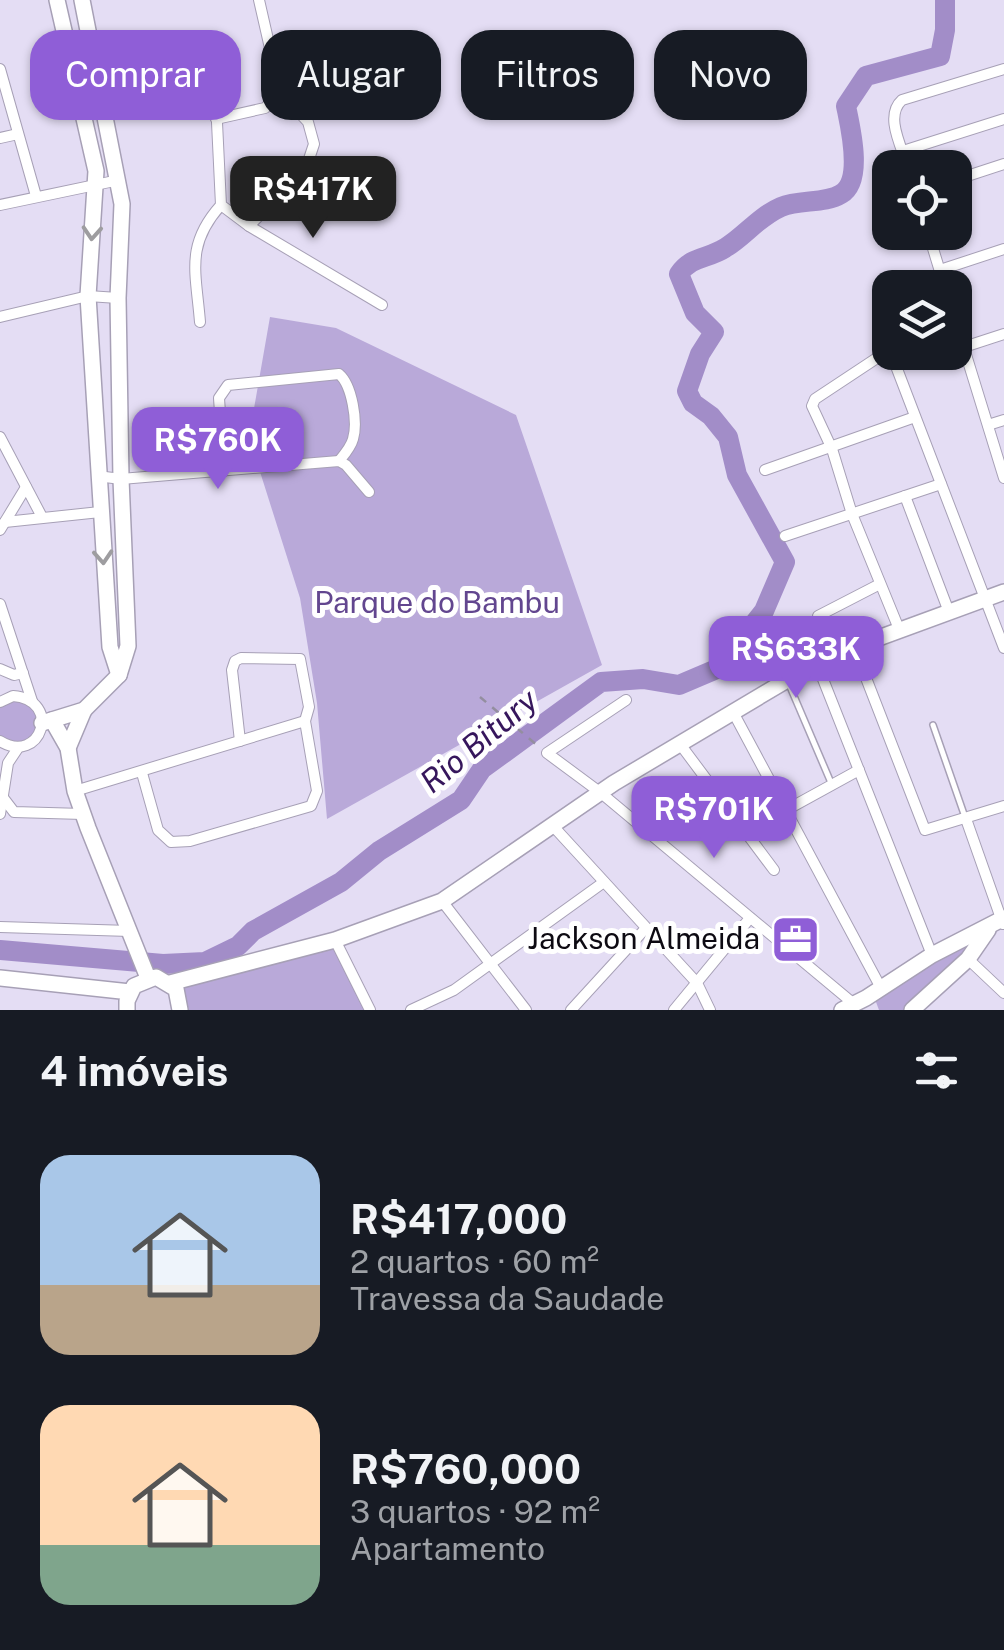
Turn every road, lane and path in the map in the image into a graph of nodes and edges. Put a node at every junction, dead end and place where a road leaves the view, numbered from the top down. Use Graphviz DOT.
graph roads {
  1 [pos="57,0"];
  2 [pos="82,0"];
  3 [pos="259,0"];
  4 [pos="266,30"];
  5 [pos="0,69"];
  6 [pos="1004,69"];
  7 [pos="1004,119"];
  8 [pos="216,120"];
  9 [pos="306,120"];
  10 [pos="18,134"];
  11 [pos="0,138"];
  12 [pos="903,150"];
  13 [pos="906,150"];
  14 [pos="1004,164"];
  15 [pos="972,174"];
  16 [pos="119,180"];
  17 [pos="95,185"];
  18 [pos="36,196"];
  19 [pos="0,205"];
  20 [pos="222,205"];
  21 [pos="249,226"];
  22 [pos="1004,249"];
  23 [pos="934,250"];
  24 [pos="940,270"];
  25 [pos="88,296"];
  26 [pos="118,298"];
  27 [pos="382,304"];
  28 [pos="0,317"];
  29 [pos="200,322"];
  30 [pos="1004,334"];
  31 [pos="972,344"];
  32 [pos="971,370"];
  33 [pos="915,417"];
  34 [pos="1004,420"];
  35 [pos="988,425"];
  36 [pos="0,437"];
  37 [pos="832,449"];
  38 [pos="339,461"];
  39 [pos="765,470"];
  40 [pos="224,471"];
  41 [pos="98,476"];
  42 [pos="1004,478"];
  43 [pos="120,480"];
  44 [pos="942,484"];
  45 [pos="26,487"];
  46 [pos="369,492"];
  47 [pos="905,496"];
  48 [pos="100,512"];
  49 [pos="852,514"];
  50 [pos="42,516"];
  51 [pos="3,526"];
  52 [pos="785,536"];
  53 [pos="880,584"];
  54 [pos="1004,592"];
  55 [pos="986,598"];
  56 [pos="0,604"];
  57 [pos="949,612"];
  58 [pos="818,616"];
  59 [pos="899,630"];
  60 [pos="854,647"];
  61 [pos="1004,648"];
  62 [pos="817,664"];
  63 [pos="0,668"];
  64 [pos="23,673"];
  65 [pos="119,675"];
  66 [pos="788,680"];
  67 [pos="480,697"];
  68 [pos="626,700"];
  69 [pos="32,701"];
  70 [pos="0,702"];
  71 [pos="84,710"];
  72 [pos="733,712"];
  73 [pos="47,721"];
  74 [pos="305,721"];
  75 [pos="933,725"];
  76 [pos="240,741"];
  77 [pos="0,742"];
  78 [pos="680,744"];
  79 [pos="18,748"];
  80 [pos="68,748"];
  81 [pos="544,751"];
  82 [pos="858,770"];
  83 [pos="142,773"];
  84 [pos="832,785"];
  85 [pos="75,791"];
  86 [pos="601,793"];
  87 [pos="0,796"];
  88 [pos="1004,806"];
  89 [pos="786,810"];
  90 [pos="0,814"];
  91 [pos="83,814"];
  92 [pos="966,818"];
  93 [pos="553,826"];
  94 [pos="748,831"];
  95 [pos="774,870"];
  96 [pos="604,882"];
  97 [pos="442,901"];
  98 [pos="750,918"];
  99 [pos="1000,922"];
  100 [pos="0,927"];
  101 [pos="646,928"];
  102 [pos="132,936"];
  103 [pos="335,940"];
  104 [pos="932,955"];
  105 [pos="968,959"];
  106 [pos="491,964"];
  107 [pos="146,974"];
  108 [pos="0,978"];
  109 [pos="170,983"];
  110 [pos="696,983"];
  111 [pos="881,988"];
  112 [pos="130,992"];
  113 [pos="1004,994"];
  114 [pos="859,1006"];
  115 [pos="922,1007"];
  116 [pos="127,1010"];
  117 [pos="180,1010"];
  118 [pos="370,1010"];
  119 [pos="412,1010"];
  120 [pos="526,1010"];
  121 [pos="571,1010"];
  122 [pos="674,1010"];
  123 [pos="710,1010"];
  1 -- 17 [label="street"];
  2 -- 16 [label="street"];
  3 -- 4 [label="street"];
  5 -- 10 [label="street"];
  6 -- 12 [label="street"];
  7 -- 13 [label="street"];
  8 -- 20 [label="street"];
  9 -- 21 [label="street"];
  10 -- 11 [label="street"];
  10 -- 18 [label="street"];
  14 -- 15 [label="street"];
  16 -- 17 [label="street"];
  16 -- 26 [label="street"];
  17 -- 18 [label="street"];
  17 -- 25 [label="street, one-way"];
  18 -- 19 [label="street"];
  20 -- 21 [label="street"];
  20 -- 29 [label="street"];
  21 -- 27 [label="street"];
  22 -- 24 [label="street"];
  23 -- 24 [label="street"];
  25 -- 26 [label="street"];
  25 -- 28 [label="street"];
  25 -- 41 [label="street"];
  26 -- 43 [label="street"];
  30 -- 31 [label="street"];
  32 -- 35 [label="street"];
  33 -- 37 [label="street"];
  33 -- 37 [label="street"];
  33 -- 44 [label="street"];
  34 -- 35 [label="street"];
  35 -- 42 [label="street"];
  36 -- 45 [label="street"];
  37 -- 39 [label="street"];
  37 -- 49 [label="street"];
  38 -- 40 [label="street"];
  38 -- 40 [label="street"];
  38 -- 46 [label="street"];
  40 -- 43 [label="street"];
  41 -- 43 [label="street"];
  41 -- 48 [label="street"];
  43 -- 65 [label="street"];
  44 -- 47 [label="street"];
  44 -- 55 [label="street"];
  45 -- 50 [label="street"];
  45 -- 51 [label="street"];
  47 -- 49 [label="street"];
  47 -- 57 [label="street"];
  48 -- 50 [label="street"];
  48 -- 65 [label="street, one-way"];
  49 -- 52 [label="street"];
  49 -- 53 [label="street"];
  50 -- 51 [label="street"];
  53 -- 58 [label="street"];
  53 -- 59 [label="street"];
  54 -- 55 [label="street"];
  55 -- 57 [label="street"];
  55 -- 61 [label="street"];
  56 -- 64 [label="street"];
  57 -- 59 [label="street"];
  59 -- 60 [label="street"];
  60 -- 62 [label="street"];
  60 -- 92 [label="street"];
  62 -- 66 [label="street"];
  62 -- 82 [label="street"];
  63 -- 64 [label="street"];
  64 -- 69 [label="street"];
  65 -- 71 [label="street"];
  66 -- 72 [label="street"];
  66 -- 84 [label="lane"];
  67 -- 81 [label="path"];
  68 -- 81 [label="street"];
  69 -- 70 [label="street"];
  69 -- 73 [label="street"];
  71 -- 73 [label="street"];
  71 -- 80 [label="street"];
  72 -- 78 [label="street"];
  72 -- 89 [label="street"];
  73 -- 79 [label="street"];
  73 -- 80 [label="street"];
  74 -- 76 [label="street"];
  74 -- 76 [label="street"];
  74 -- 83 [label="street"];
  75 -- 92 [label="lane"];
  76 -- 83 [label="street"];
  77 -- 79 [label="street"];
  78 -- 86 [label="street"];
  78 -- 94 [label="street"];
  79 -- 87 [label="street"];
  80 -- 85 [label="street"];
  81 -- 86 [label="street"];
  82 -- 84 [label="street"];
  82 -- 104 [label="street"];
  83 -- 85 [label="street"];
  84 -- 89 [label="street"];
  85 -- 91 [label="street"];
  86 -- 93 [label="street"];
  86 -- 98 [label="street"];
  87 -- 90 [label="street"];
  87 -- 91 [label="street"];
  88 -- 92 [label="street"];
  89 -- 94 [label="street"];
  89 -- 111 [label="street"];
  91 -- 102 [label="street"];
  92 -- 99 [label="street"];
  93 -- 96 [label="street"];
  93 -- 97 [label="street"];
  94 -- 95 [label="street"];
  96 -- 101 [label="street"];
  96 -- 106 [label="street"];
  97 -- 103 [label="street"];
  97 -- 106 [label="street"];
  98 -- 110 [label="street"];
  98 -- 114 [label="street"];
  99 -- 104 [label="street"];
  99 -- 105 [label="street"];
  100 -- 102 [label="street"];
  101 -- 110 [label="street"];
  101 -- 121 [label="street"];
  102 -- 107 [label="street"];
  103 -- 109 [label="street"];
  103 -- 118 [label="street"];
  104 -- 111 [label="street"];
  105 -- 113 [label="street"];
  105 -- 115 [label="street"];
  106 -- 119 [label="street"];
  106 -- 120 [label="street"];
  107 -- 109 [label="street"];
  107 -- 112 [label="street"];
  108 -- 112 [label="street"];
  109 -- 117 [label="street"];
  110 -- 122 [label="street"];
  110 -- 123 [label="street"];
  111 -- 114 [label="street"];
  112 -- 116 [label="street"];
}
